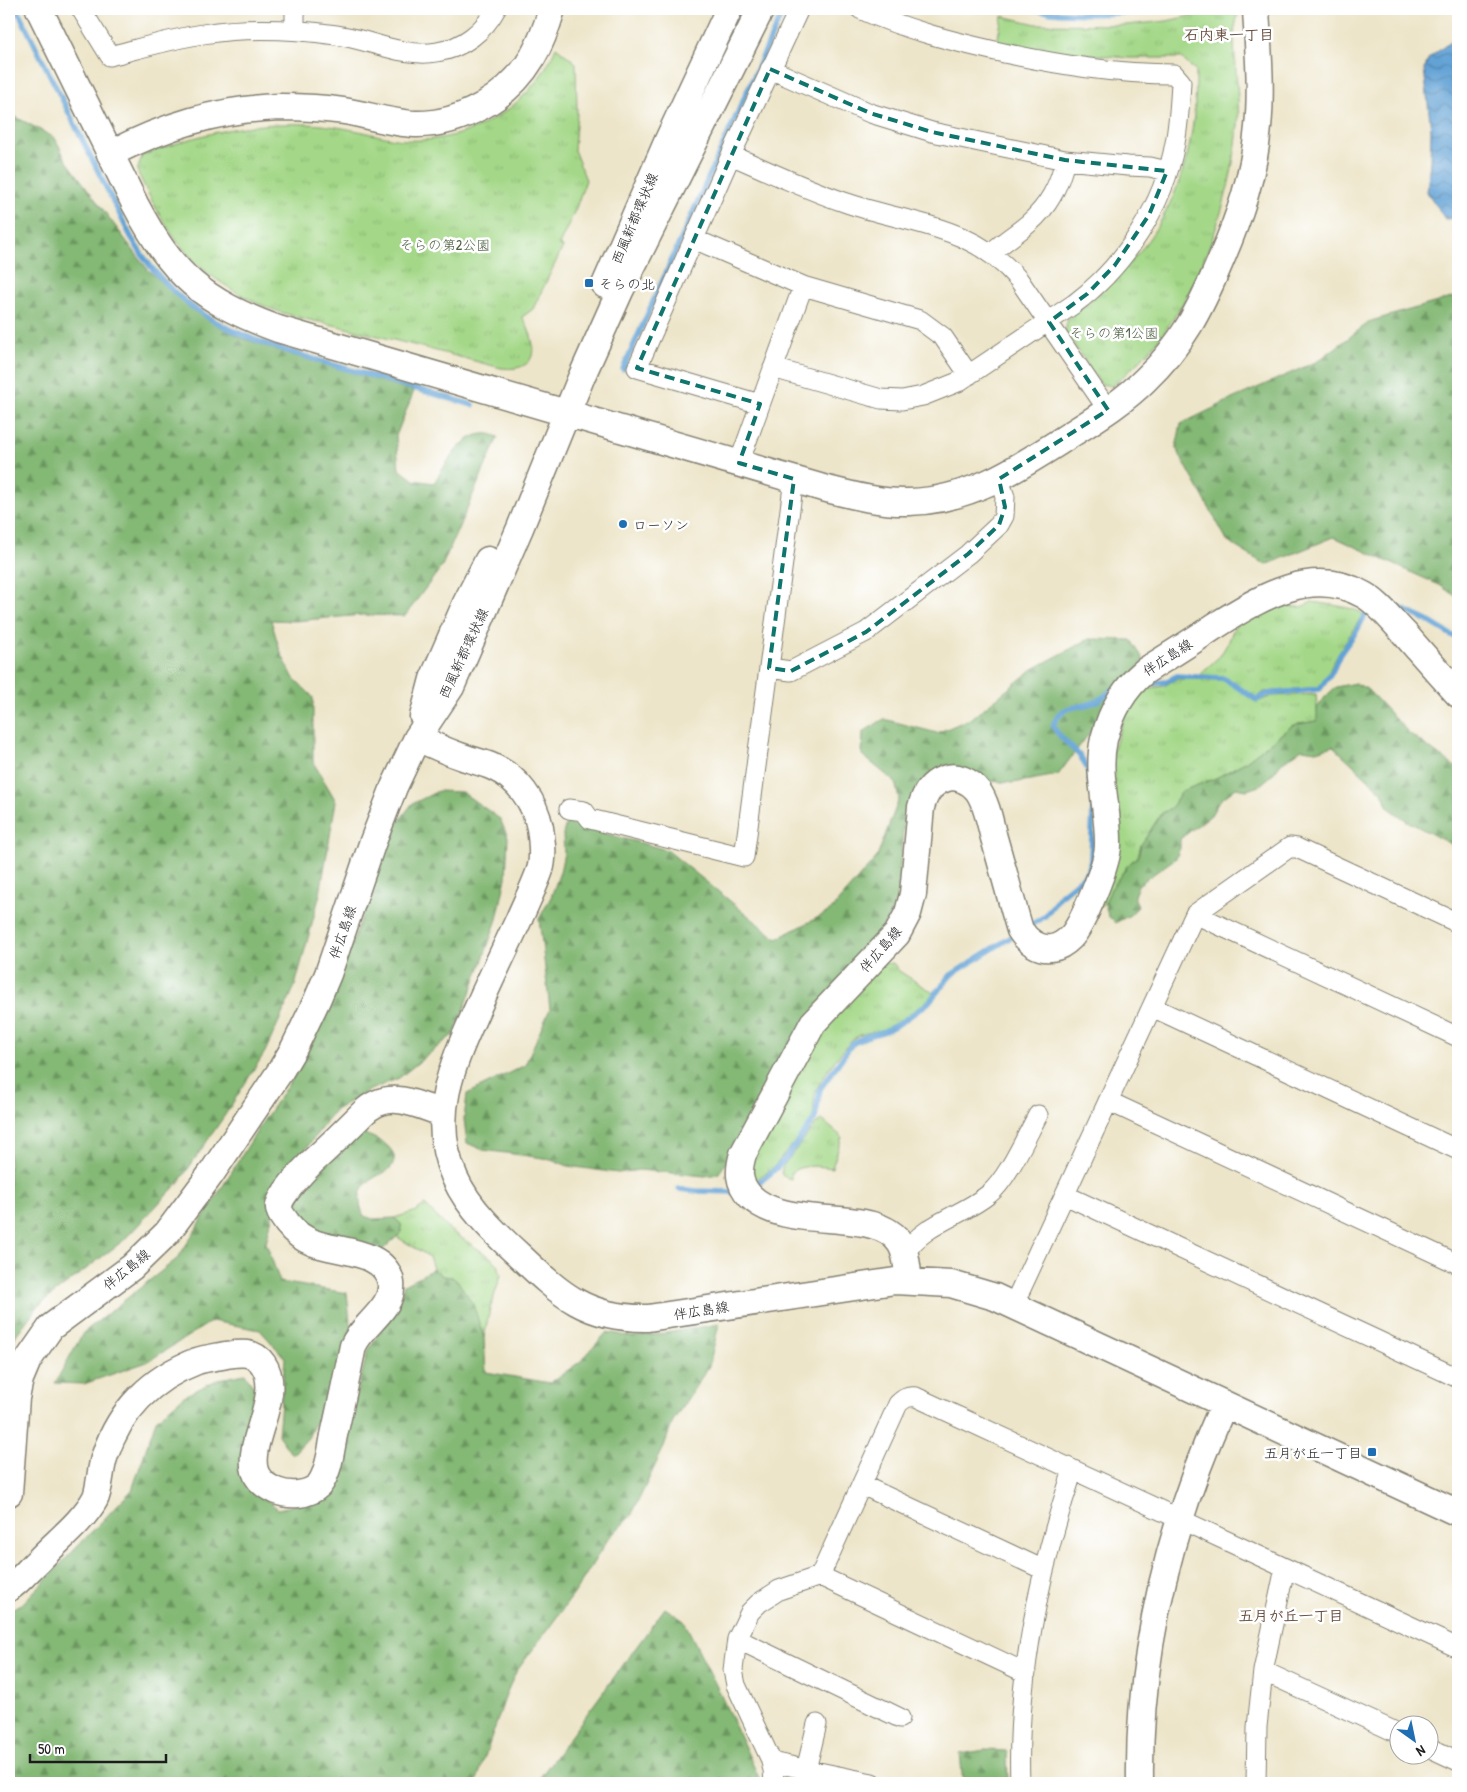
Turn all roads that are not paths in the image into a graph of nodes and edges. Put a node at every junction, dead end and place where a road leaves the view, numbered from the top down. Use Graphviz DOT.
graph roads {
  1 [pos="39,9"];
  2 [pos="81,9"];
  3 [pos="295,9"];
  4 [pos="496,9"];
  5 [pos="552,9"];
  6 [pos="729,9"];
  7 [pos="761,9"];
  8 [pos="799,9"];
  9 [pos="860,9"];
  10 [pos="1256,9"];
  11 [pos="295,30"];
  12 [pos="770,69"];
  13 [pos="110,154"];
  14 [pos="731,155"];
  15 [pos="1065,160"];
  16 [pos="1167,171"];
  17 [pos="694,239"];
  18 [pos="991,253"];
  19 [pos="802,286"];
  20 [pos="1049,322"];
  21 [pos="773,368"];
  22 [pos="969,375"];
  23 [pos="760,404"];
  24 [pos="1108,410"];
  25 [pos="562,412"];
  26 [pos="739,463"];
  27 [pos="794,479"];
  28 [pos="998,479"];
  29 [pos="769,668"];
  30 [pos="1458,694"];
  31 [pos="417,738"];
  32 [pos="569,809"];
  33 [pos="1195,914"];
  34 [pos="1458,923"];
  35 [pos="1152,1007"];
  36 [pos="1458,1037"];
  37 [pos="1108,1101"];
  38 [pos="443,1114"];
  39 [pos="1038,1115"];
  40 [pos="1458,1150"];
  41 [pos="1064,1196"];
  42 [pos="904,1254"];
  43 [pos="1458,1264"];
  44 [pos="909,1281"];
  45 [pos="1014,1306"];
  46 [pos="1458,1378"];
  47 [pos="1224,1404"];
  48 [pos="1073,1470"];
  49 [pos="862,1485"];
  50 [pos="9,1493"];
  51 [pos="1458,1513"];
  52 [pos="1179,1518"];
  53 [pos="1285,1568"];
  54 [pos="1044,1570"];
  55 [pos="820,1576"];
  56 [pos="9,1588"];
  57 [pos="737,1639"];
  58 [pos="1458,1648"];
  59 [pos="1263,1671"];
  60 [pos="1026,1673"];
  61 [pos="900,1718"];
  62 [pos="817,1724"];
  63 [pos="1390,1729"];
  64 [pos="1440,1753"];
  65 [pos="771,1762"];
  66 [pos="1458,1762"];
  67 [pos="806,1770"];
  68 [pos="774,1783"];
  69 [pos="872,1783"];
  70 [pos="1020,1783"];
  71 [pos="1140,1783"];
  72 [pos="1257,1783"];
  1 -- 13 [label="main road"];
  2 -- 11 [label="street"];
  3 -- 11 [label="street"];
  4 -- 11 [label="street"];
  5 -- 13 [label="main road"];
  6 -- 25 [label="main road, 西風新都環状線"];
  7 -- 25 [label="main road, 西風新都環状線"];
  8 -- 12 [label="street"];
  9 -- 16 [label="street"];
  10 -- 24 [label="main road"];
  12 -- 14 [label="street"];
  12 -- 15 [label="street"];
  13 -- 25 [label="main road"];
  14 -- 17 [label="street"];
  14 -- 18 [label="street"];
  15 -- 16 [label="street"];
  15 -- 18 [label="street"];
  16 -- 20 [label="street"];
  17 -- 19 [label="street"];
  17 -- 23 [label="street"];
  18 -- 20 [label="street"];
  19 -- 21 [label="street"];
  19 -- 22 [label="street"];
  20 -- 22 [label="street"];
  20 -- 24 [label="street"];
  21 -- 22 [label="street"];
  21 -- 23 [label="street"];
  23 -- 26 [label="street"];
  24 -- 28 [label="main road"];
  25 -- 26 [label="main road"];
  25 -- 31 [label="main road, 西風新都環状線"];
  26 -- 27 [label="main road"];
  27 -- 28 [label="main road"];
  27 -- 29 [label="street"];
  28 -- 29 [label="street"];
  29 -- 32 [label="street"];
  30 -- 42 [label="main road, 伴広島線"];
  31 -- 38 [label="main road, 伴広島線"];
  31 -- 50 [label="main road, 伴広島線"];
  33 -- 34 [label="street"];
  33 -- 35 [label="street"];
  33 -- 36 [label="street"];
  35 -- 37 [label="street"];
  35 -- 40 [label="street"];
  37 -- 41 [label="street"];
  37 -- 43 [label="street"];
  38 -- 44 [label="main road, 伴広島線"];
  38 -- 56 [label="main road"];
  39 -- 42 [label="street"];
  41 -- 45 [label="street"];
  41 -- 46 [label="street"];
  42 -- 44 [label="main road, 伴広島線"];
  44 -- 45 [label="main road"];
  45 -- 47 [label="main road"];
  47 -- 51 [label="main road"];
  47 -- 52 [label="main road"];
  48 -- 49 [label="street"];
  48 -- 52 [label="street"];
  48 -- 54 [label="street"];
  49 -- 54 [label="street"];
  49 -- 55 [label="street"];
  52 -- 53 [label="street"];
  52 -- 71 [label="main road"];
  53 -- 58 [label="street"];
  53 -- 59 [label="street"];
  54 -- 60 [label="street"];
  55 -- 57 [label="street"];
  55 -- 60 [label="street"];
  57 -- 61 [label="street"];
  57 -- 65 [label="street"];
  59 -- 63 [label="street"];
  59 -- 72 [label="street"];
  60 -- 70 [label="street"];
  62 -- 67 [label="street"];
  64 -- 66 [label="street"];
  65 -- 67 [label="street"];
  65 -- 68 [label="street"];
  67 -- 69 [label="street"];
}
